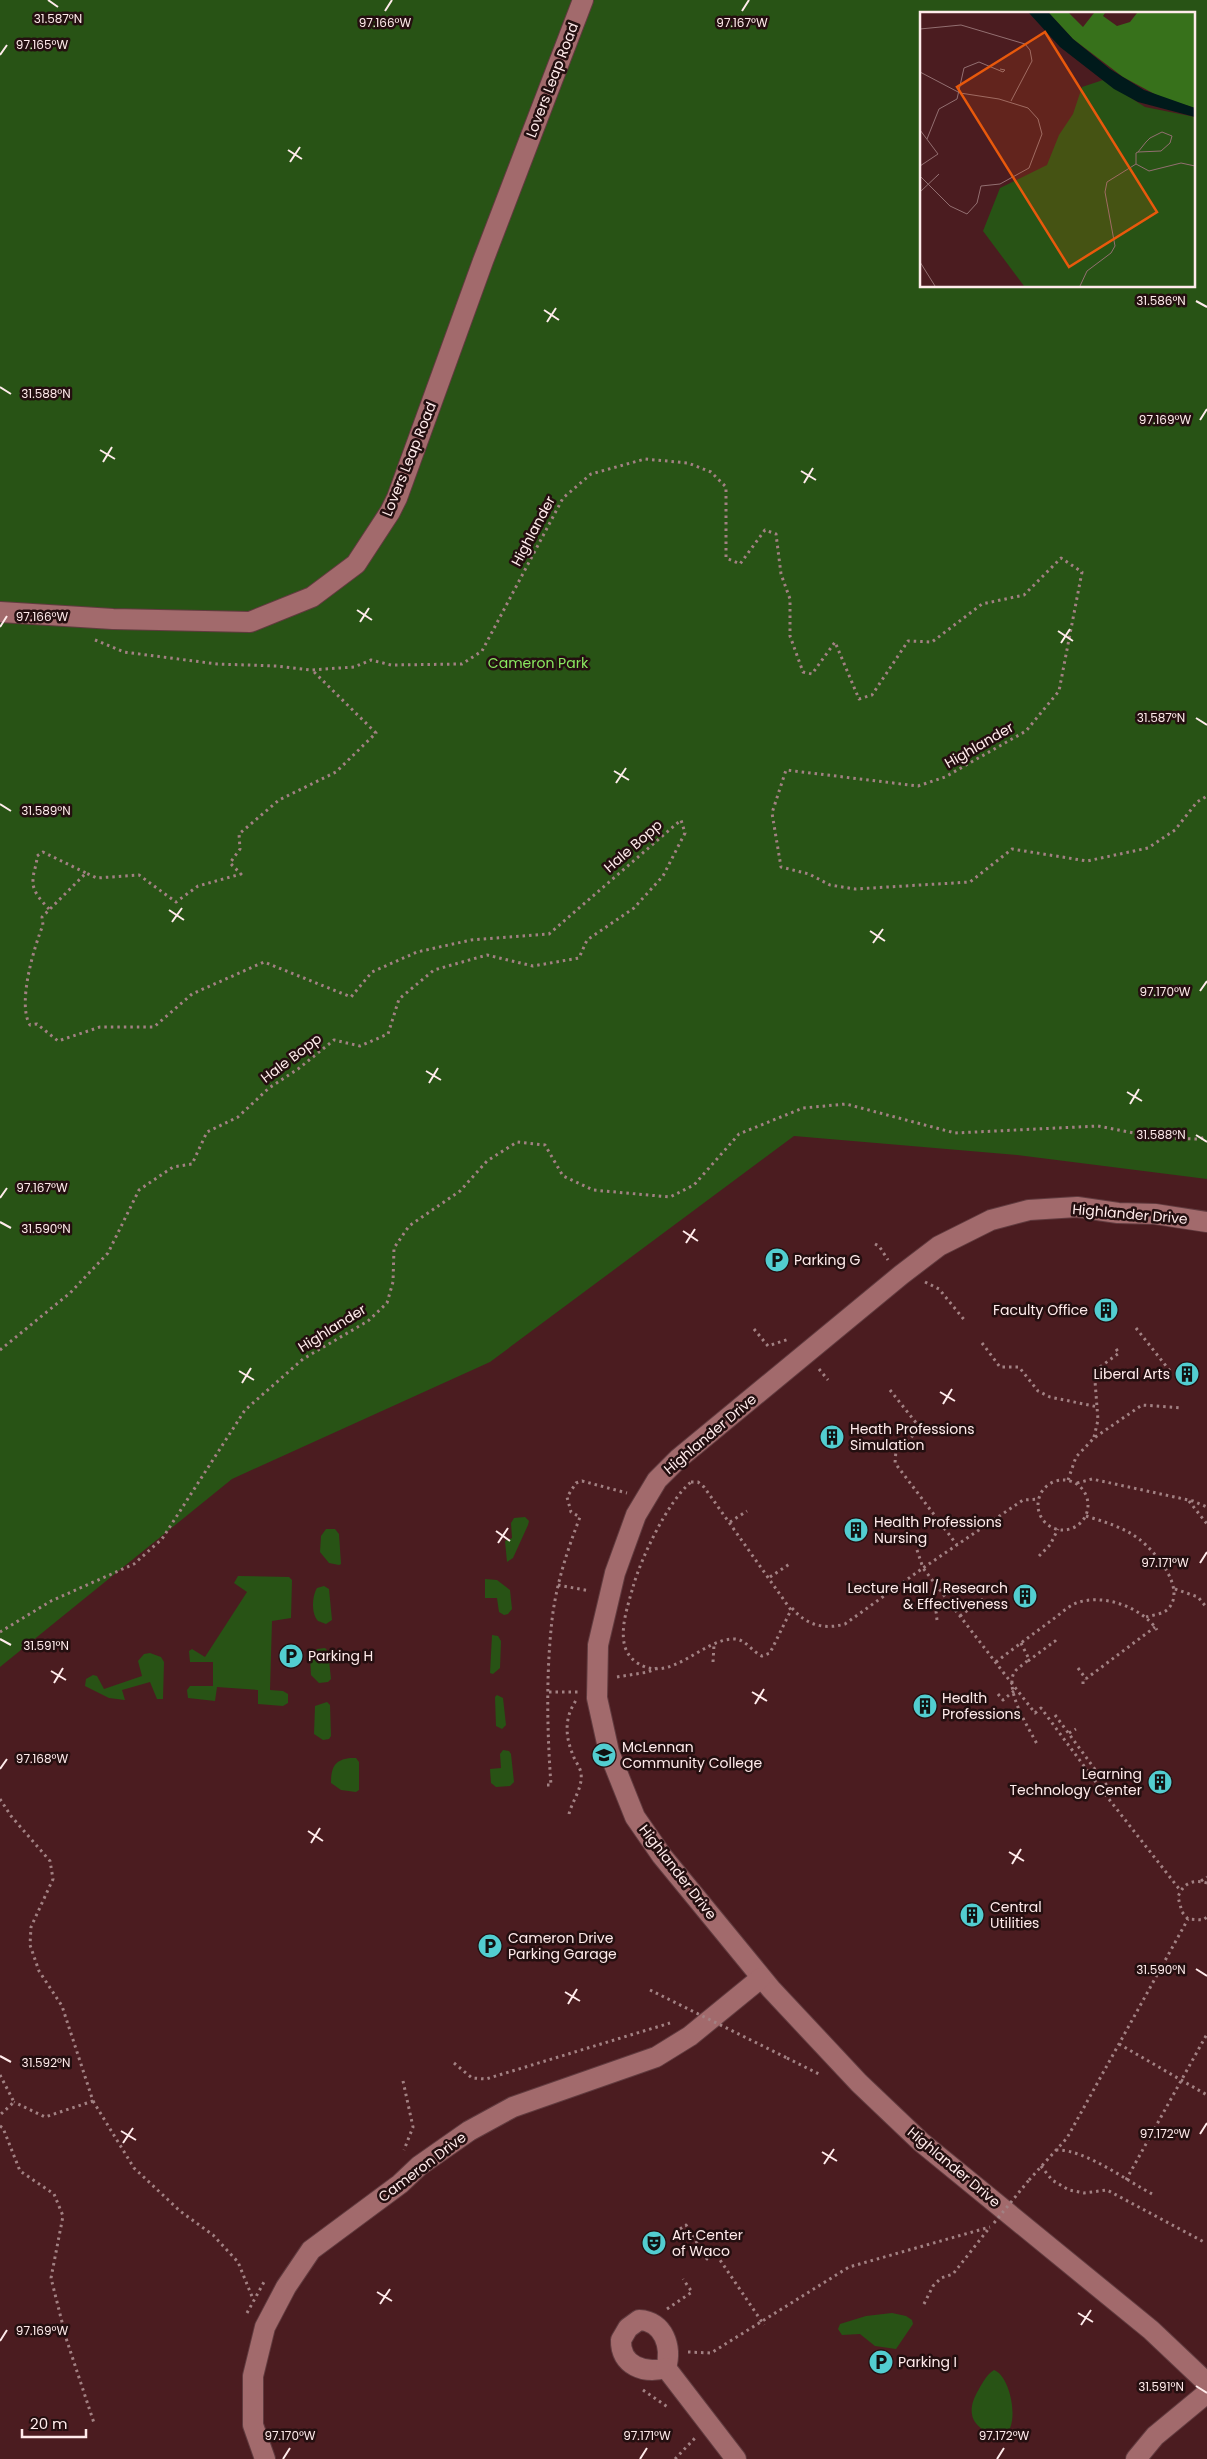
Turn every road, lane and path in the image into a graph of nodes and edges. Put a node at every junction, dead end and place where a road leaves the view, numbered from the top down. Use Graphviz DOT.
graph roads {
  1 [pos="583,0"];
  2 [pos="0,612"];
  3 [pos="87,637"];
  4 [pos="311,670"];
  5 [pos="1207,796"];
  6 [pos="86,873"];
  7 [pos="49,909"];
  8 [pos="1207,1137"];
  9 [pos="1207,1222"];
  10 [pos="874,1244"];
  11 [pos="890,1265"];
  12 [pos="933,1284"];
  13 [pos="966,1322"];
  14 [pos="1136,1328"];
  15 [pos="754,1329"];
  16 [pos="793,1339"];
  17 [pos="982,1343"];
  18 [pos="1114,1346"];
  19 [pos="0,1350"];
  20 [pos="819,1368"];
  21 [pos="1170,1371"];
  22 [pos="828,1380"];
  23 [pos="890,1390"];
  24 [pos="1098,1407"];
  25 [pos="1182,1408"];
  26 [pos="1094,1438"];
  27 [pos="1068,1480"];
  28 [pos="1076,1483"];
  29 [pos="629,1498"];
  30 [pos="1039,1499"];
  31 [pos="1188,1500"];
  32 [pos="1207,1507"];
  33 [pos="747,1510"];
  34 [pos="1086,1516"];
  35 [pos="730,1522"];
  36 [pos="1207,1524"];
  37 [pos="1058,1529"];
  38 [pos="957,1545"];
  39 [pos="917,1550"];
  40 [pos="1039,1556"];
  41 [pos="791,1563"];
  42 [pos="923,1568"];
  43 [pos="770,1578"];
  44 [pos="558,1585"];
  45 [pos="1175,1589"];
  46 [pos="597,1593"];
  47 [pos="946,1598"];
  48 [pos="983,1599"];
  49 [pos="791,1606"];
  50 [pos="1207,1608"];
  51 [pos="960,1616"];
  52 [pos="1146,1617"];
  53 [pos="937,1620"];
  54 [pos="0,1632"];
  55 [pos="1021,1643"];
  56 [pos="1057,1644"];
  57 [pos="714,1645"];
  58 [pos="1027,1661"];
  59 [pos="713,1662"];
  60 [pos="996,1662"];
  61 [pos="657,1668"];
  62 [pos="1078,1668"];
  63 [pos="618,1676"];
  64 [pos="1086,1679"];
  65 [pos="1083,1684"];
  66 [pos="1014,1691"];
  67 [pos="549,1692"];
  68 [pos="998,1694"];
  69 [pos="1055,1715"];
  70 [pos="1076,1729"];
  71 [pos="1069,1733"];
  72 [pos="1037,1744"];
  73 [pos="547,1785"];
  74 [pos="0,1799"];
  75 [pos="1112,1804"];
  76 [pos="569,1814"];
  77 [pos="1207,1877"];
  78 [pos="1200,1881"];
  79 [pos="1207,1883"];
  80 [pos="1180,1890"];
  81 [pos="1207,1917"];
  82 [pos="1188,1919"];
  83 [pos="761,1978"];
  84 [pos="650,1990"];
  85 [pos="700,2004"];
  86 [pos="685,2016"];
  87 [pos="677,2021"];
  88 [pos="1207,2034"];
  89 [pos="1119,2044"];
  90 [pos="787,2058"];
  91 [pos="454,2063"];
  92 [pos="0,2075"];
  93 [pos="1180,2080"];
  94 [pos="1207,2095"];
  95 [pos="93,2101"];
  96 [pos="14,2102"];
  97 [pos="0,2115"];
  98 [pos="0,2126"];
  99 [pos="1055,2150"];
  100 [pos="1041,2166"];
  101 [pos="1126,2180"];
  102 [pos="1154,2195"];
  103 [pos="994,2222"];
  104 [pos="680,2229"];
  105 [pos="1204,2242"];
  106 [pos="683,2279"];
  107 [pos="924,2304"];
  108 [pos="661,2314"];
  109 [pos="762,2321"];
  110 [pos="764,2325"];
  111 [pos="265,2326"];
  112 [pos="685,2351"];
  113 [pos="666,2368"];
  114 [pos="1207,2383"];
  115 [pos="638,2386"];
  116 [pos="1207,2393"];
  117 [pos="672,2410"];
  118 [pos="94,2423"];
  119 [pos="697,2434"];
  120 [pos="265,2459"];
  121 [pos="674,2459"];
  122 [pos="736,2459"];
  123 [pos="1136,2459"];
  1 -- 2 [label="street, Lovers Leap Road"];
  3 -- 4 [label="path"];
  4 -- 5 [label="path, Highlander"];
  4 -- 6 [label="path"];
  6 -- 7 [label="path, Hale Bopp"];
  6 -- 7 [label="path"];
  7 -- 19 [label="path, Hale Bopp"];
  8 -- 54 [label="path, Highlander"];
  9 -- 83 [label="street, Highlander Drive"];
  10 -- 11 [label="path"];
  12 -- 13 [label="path"];
  14 -- 21 [label="path"];
  15 -- 16 [label="path"];
  17 -- 24 [label="path"];
  18 -- 24 [label="path"];
  20 -- 22 [label="path"];
  23 -- 38 [label="path"];
  24 -- 26 [label="path"];
  25 -- 26 [label="path"];
  26 -- 27 [label="path"];
  27 -- 28 [label="path"];
  27 -- 30 [label="path"];
  28 -- 31 [label="path"];
  28 -- 34 [label="path"];
  29 -- 44 [label="path"];
  30 -- 37 [label="path"];
  30 -- 38 [label="path"];
  31 -- 32 [label="path"];
  31 -- 36 [label="path"];
  33 -- 35 [label="path"];
  34 -- 37 [label="path"];
  34 -- 45 [label="path"];
  35 -- 43 [label="path"];
  35 -- 61 [label="path"];
  37 -- 40 [label="path"];
  38 -- 42 [label="path"];
  39 -- 42 [label="path"];
  41 -- 43 [label="path"];
  42 -- 47 [label="path"];
  42 -- 49 [label="path"];
  43 -- 49 [label="path"];
  44 -- 46 [label="path"];
  44 -- 67 [label="path"];
  45 -- 50 [label="path"];
  45 -- 52 [label="path"];
  47 -- 51 [label="path"];
  47 -- 53 [label="path"];
  48 -- 51 [label="path"];
  49 -- 57 [label="path"];
  51 -- 60 [label="path"];
  52 -- 55 [label="path"];
  52 -- 64 [label="path"];
  55 -- 58 [label="path"];
  55 -- 60 [label="path"];
  56 -- 58 [label="path"];
  57 -- 59 [label="path"];
  57 -- 61 [label="path"];
  58 -- 66 [label="path"];
  60 -- 75 [label="path, bridge"];
  61 -- 63 [label="path"];
  62 -- 64 [label="path"];
  64 -- 65 [label="path"];
  66 -- 68 [label="path"];
  66 -- 72 [label="path"];
  67 -- 73 [label="path"];
  67 -- 76 [label="path"];
  69 -- 71 [label="path"];
  70 -- 71 [label="path"];
  71 -- 75 [label="path"];
  74 -- 95 [label="path"];
  75 -- 80 [label="path"];
  77 -- 78 [label="path"];
  78 -- 79 [label="path"];
  78 -- 80 [label="path"];
  80 -- 82 [label="path"];
  81 -- 82 [label="path"];
  82 -- 89 [label="path"];
  83 -- 111 [label="street, Cameron Drive"];
  83 -- 114 [label="street, Highlander Drive"];
  84 -- 90 [label="path, bridge"];
  85 -- 86 [label="path"];
  87 -- 91 [label="path"];
  88 -- 93 [label="path"];
  89 -- 93 [label="path"];
  89 -- 99 [label="path"];
  92 -- 96 [label="path"];
  93 -- 94 [label="path"];
  93 -- 101 [label="path"];
  95 -- 96 [label="path"];
  95 -- 111 [label="path"];
  96 -- 97 [label="path"];
  98 -- 118 [label="path"];
  99 -- 100 [label="path"];
  99 -- 101 [label="path"];
  100 -- 103 [label="path, bridge"];
  100 -- 105 [label="path"];
  101 -- 102 [label="path"];
  104 -- 109 [label="path"];
  106 -- 108 [label="path"];
  107 -- 109 [label="path"];
  109 -- 110 [label="path"];
  109 -- 112 [label="path"];
  111 -- 120 [label="street, Cameron Drive"];
  113 -- 122 [label="street"];
  115 -- 117 [label="path"];
  116 -- 123 [label="street"];
  119 -- 121 [label="path"];
}
